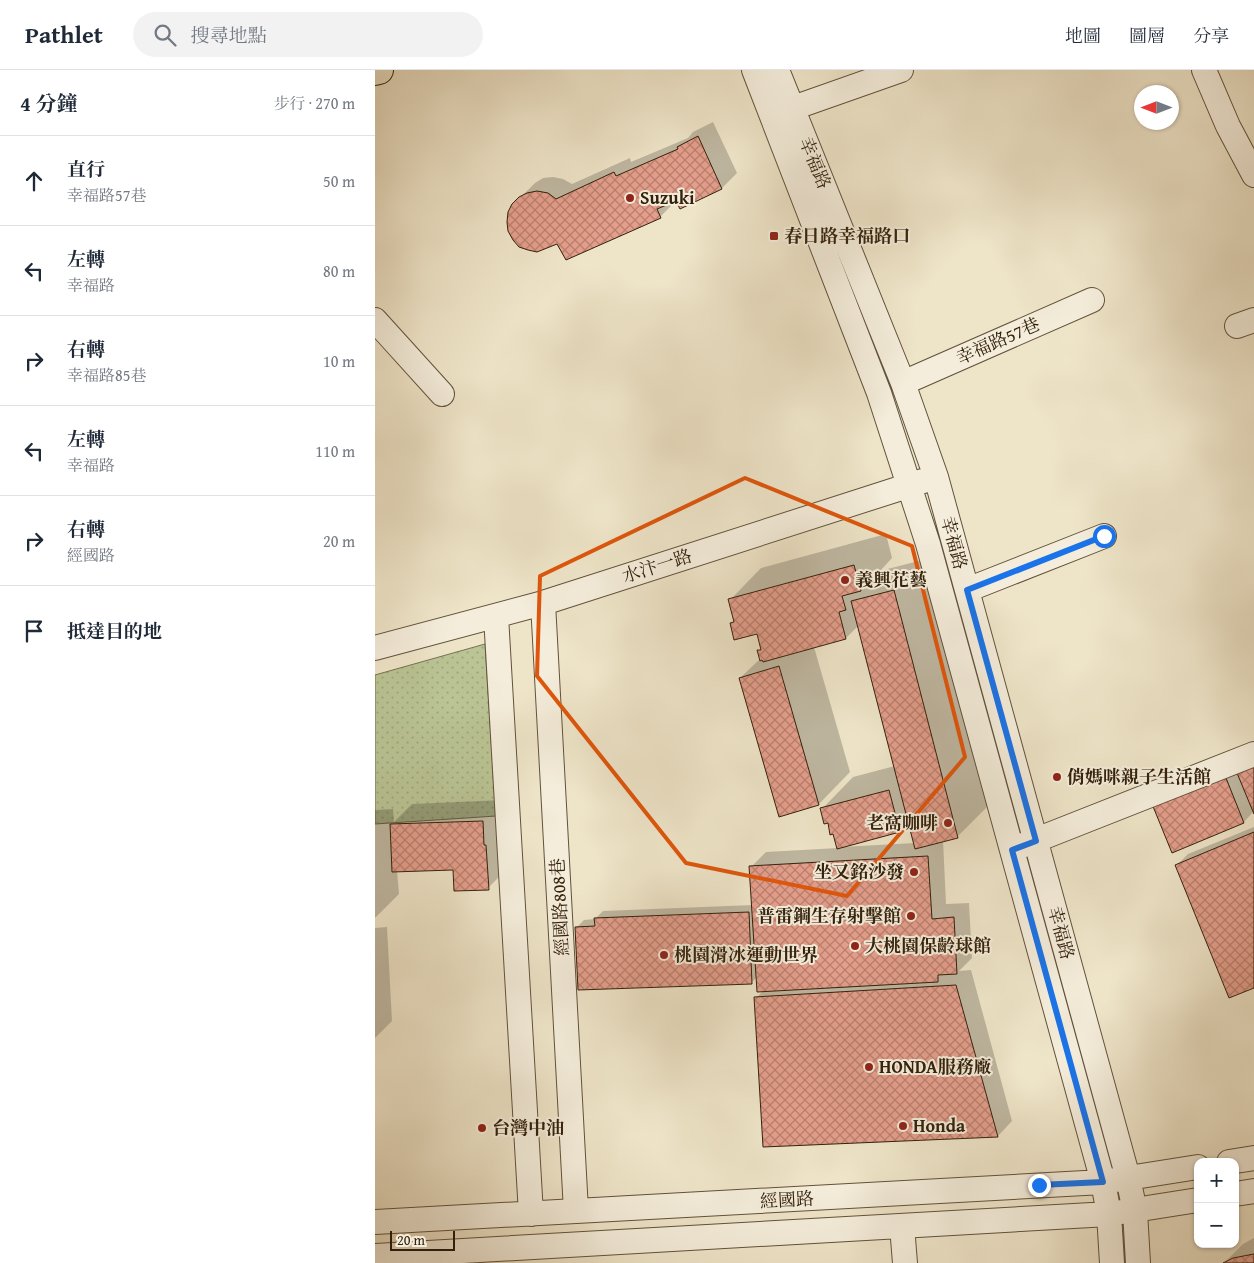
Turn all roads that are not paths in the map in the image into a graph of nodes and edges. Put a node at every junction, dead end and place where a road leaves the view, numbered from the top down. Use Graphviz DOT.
graph roads {
  1 [pos="379,70"];
  2 [pos="754,70"];
  3 [pos="777,70"];
  4 [pos="901,70"];
  5 [pos="1204,70"];
  6 [pos="375,72"];
  7 [pos="793,108"];
  8 [pos="1254,175"];
  9 [pos="1092,300"];
  10 [pos="375,320"];
  11 [pos="903,383"];
  12 [pos="442,394"];
  13 [pos="936,477"];
  14 [pos="910,485"];
  15 [pos="1104,536"];
  16 [pos="967,590"];
  17 [pos="543,603"];
  18 [pos="496,616"];
  19 [pos="375,648"];
  20 [pos="1254,754"];
  21 [pos="1036,841"];
  22 [pos="1012,850"];
  23 [pos="1254,1158"];
  24 [pos="1239,1160"];
  25 [pos="1194,1168"];
  26 [pos="1128,1178"];
  27 [pos="1103,1182"];
  28 [pos="1254,1191"];
  29 [pos="1239,1193"];
  30 [pos="1194,1201"];
  31 [pos="1135,1210"];
  32 [pos="576,1212"];
  33 [pos="531,1214"];
  34 [pos="1109,1214"];
  35 [pos="375,1222"];
  36 [pos="902,1226"];
  37 [pos="375,1256"];
  38 [pos="905,1263"];
  39 [pos="1112,1263"];
  40 [pos="1138,1263"];
  1 -- 6 [label="main road"];
  2 -- 14 [label="street, 幸福路"];
  3 -- 7 [label="street, 幸福路"];
  4 -- 7 [label="street"];
  5 -- 8 [label="street"];
  7 -- 11 [label="street, 幸福路"];
  9 -- 11 [label="street, 幸福路57巷"];
  10 -- 12 [label="street"];
  11 -- 13 [label="street, 幸福路"];
  13 -- 14 [label="street, 水汴一路"];
  13 -- 16 [label="street, 幸福路"];
  14 -- 17 [label="street, 水汴一路"];
  14 -- 22 [label="street, 幸福路"];
  15 -- 16 [label="street"];
  16 -- 21 [label="street, 幸福路"];
  17 -- 18 [label="street, 水汴一路"];
  17 -- 32 [label="street, 經國路808巷"];
  18 -- 19 [label="street, 水汴一路"];
  18 -- 33 [label="street"];
  20 -- 21 [label="street"];
  21 -- 22 [label="street"];
  21 -- 26 [label="street, 幸福路"];
  22 -- 27 [label="street, 幸福路"];
  23 -- 24 [label="street"];
  25 -- 26 [label="street, 經國路"];
  26 -- 27 [label="street, 經國路"];
  26 -- 31 [label="street, 幸福路"];
  27 -- 32 [label="street, 經國路"];
  27 -- 34 [label="street, 幸福路"];
  28 -- 29 [label="street"];
  30 -- 31 [label="street, 經國路"];
  31 -- 34 [label="street, 經國路"];
  31 -- 40 [label="street, 幸福路"];
  32 -- 33 [label="street, 經國路"];
  33 -- 35 [label="street, 經國路"];
  34 -- 36 [label="street, 經國路"];
  34 -- 39 [label="street, 幸福路"];
  36 -- 37 [label="street, 經國路"];
  36 -- 38 [label="street"];
}
